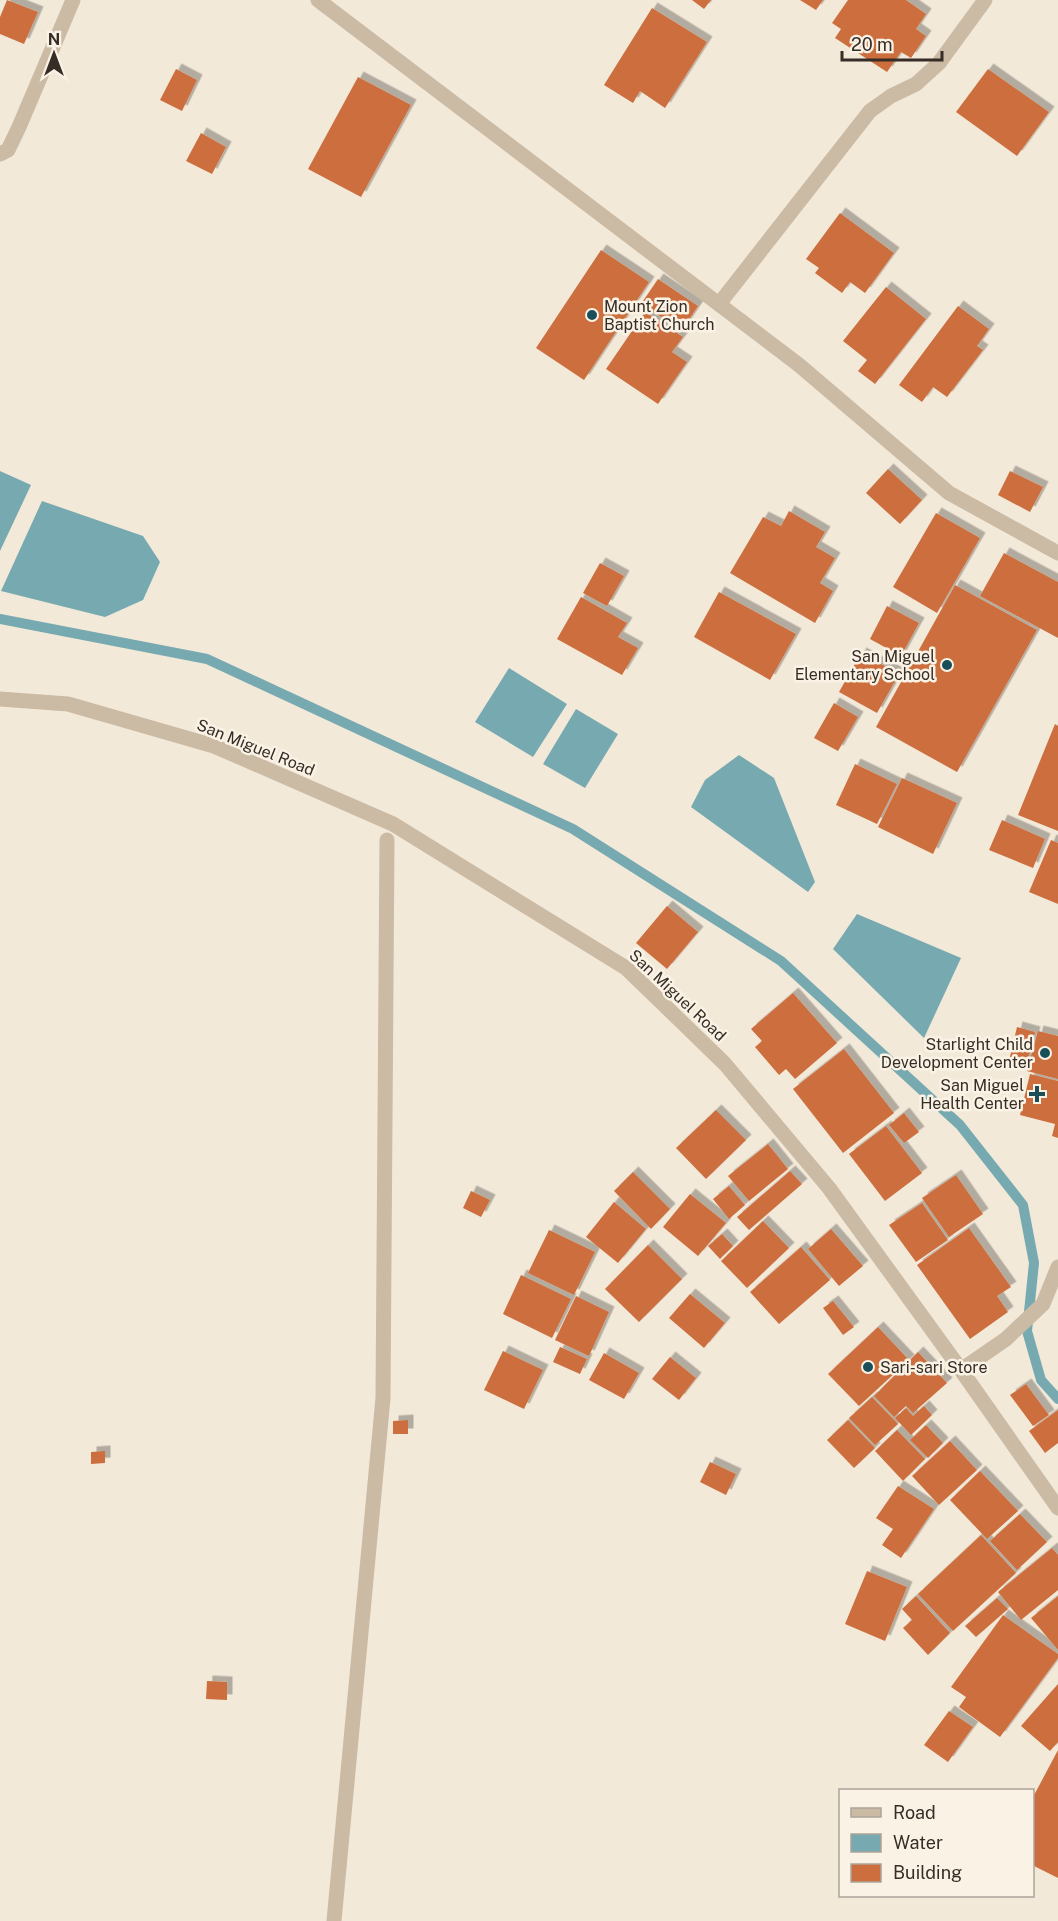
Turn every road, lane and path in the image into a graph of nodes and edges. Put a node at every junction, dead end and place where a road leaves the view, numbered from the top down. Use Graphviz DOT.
graph roads {
  1 [pos="73,0"];
  2 [pos="318,0"];
  3 [pos="985,0"];
  4 [pos="0,154"];
  5 [pos="719,304"];
  6 [pos="1058,553"];
  7 [pos="0,699"];
  8 [pos="387,840"];
  9 [pos="1058,1267"];
  10 [pos="961,1370"];
  11 [pos="1058,1508"];
  12 [pos="334,1921"];
  1 -- 4 [label="street"];
  2 -- 5 [label="street"];
  3 -- 5 [label="street"];
  5 -- 6 [label="street"];
  7 -- 10 [label="street, San Miguel Road"];
  8 -- 12 [label="street"];
  9 -- 10 [label="street"];
  10 -- 11 [label="street, San Miguel Road"];
}
